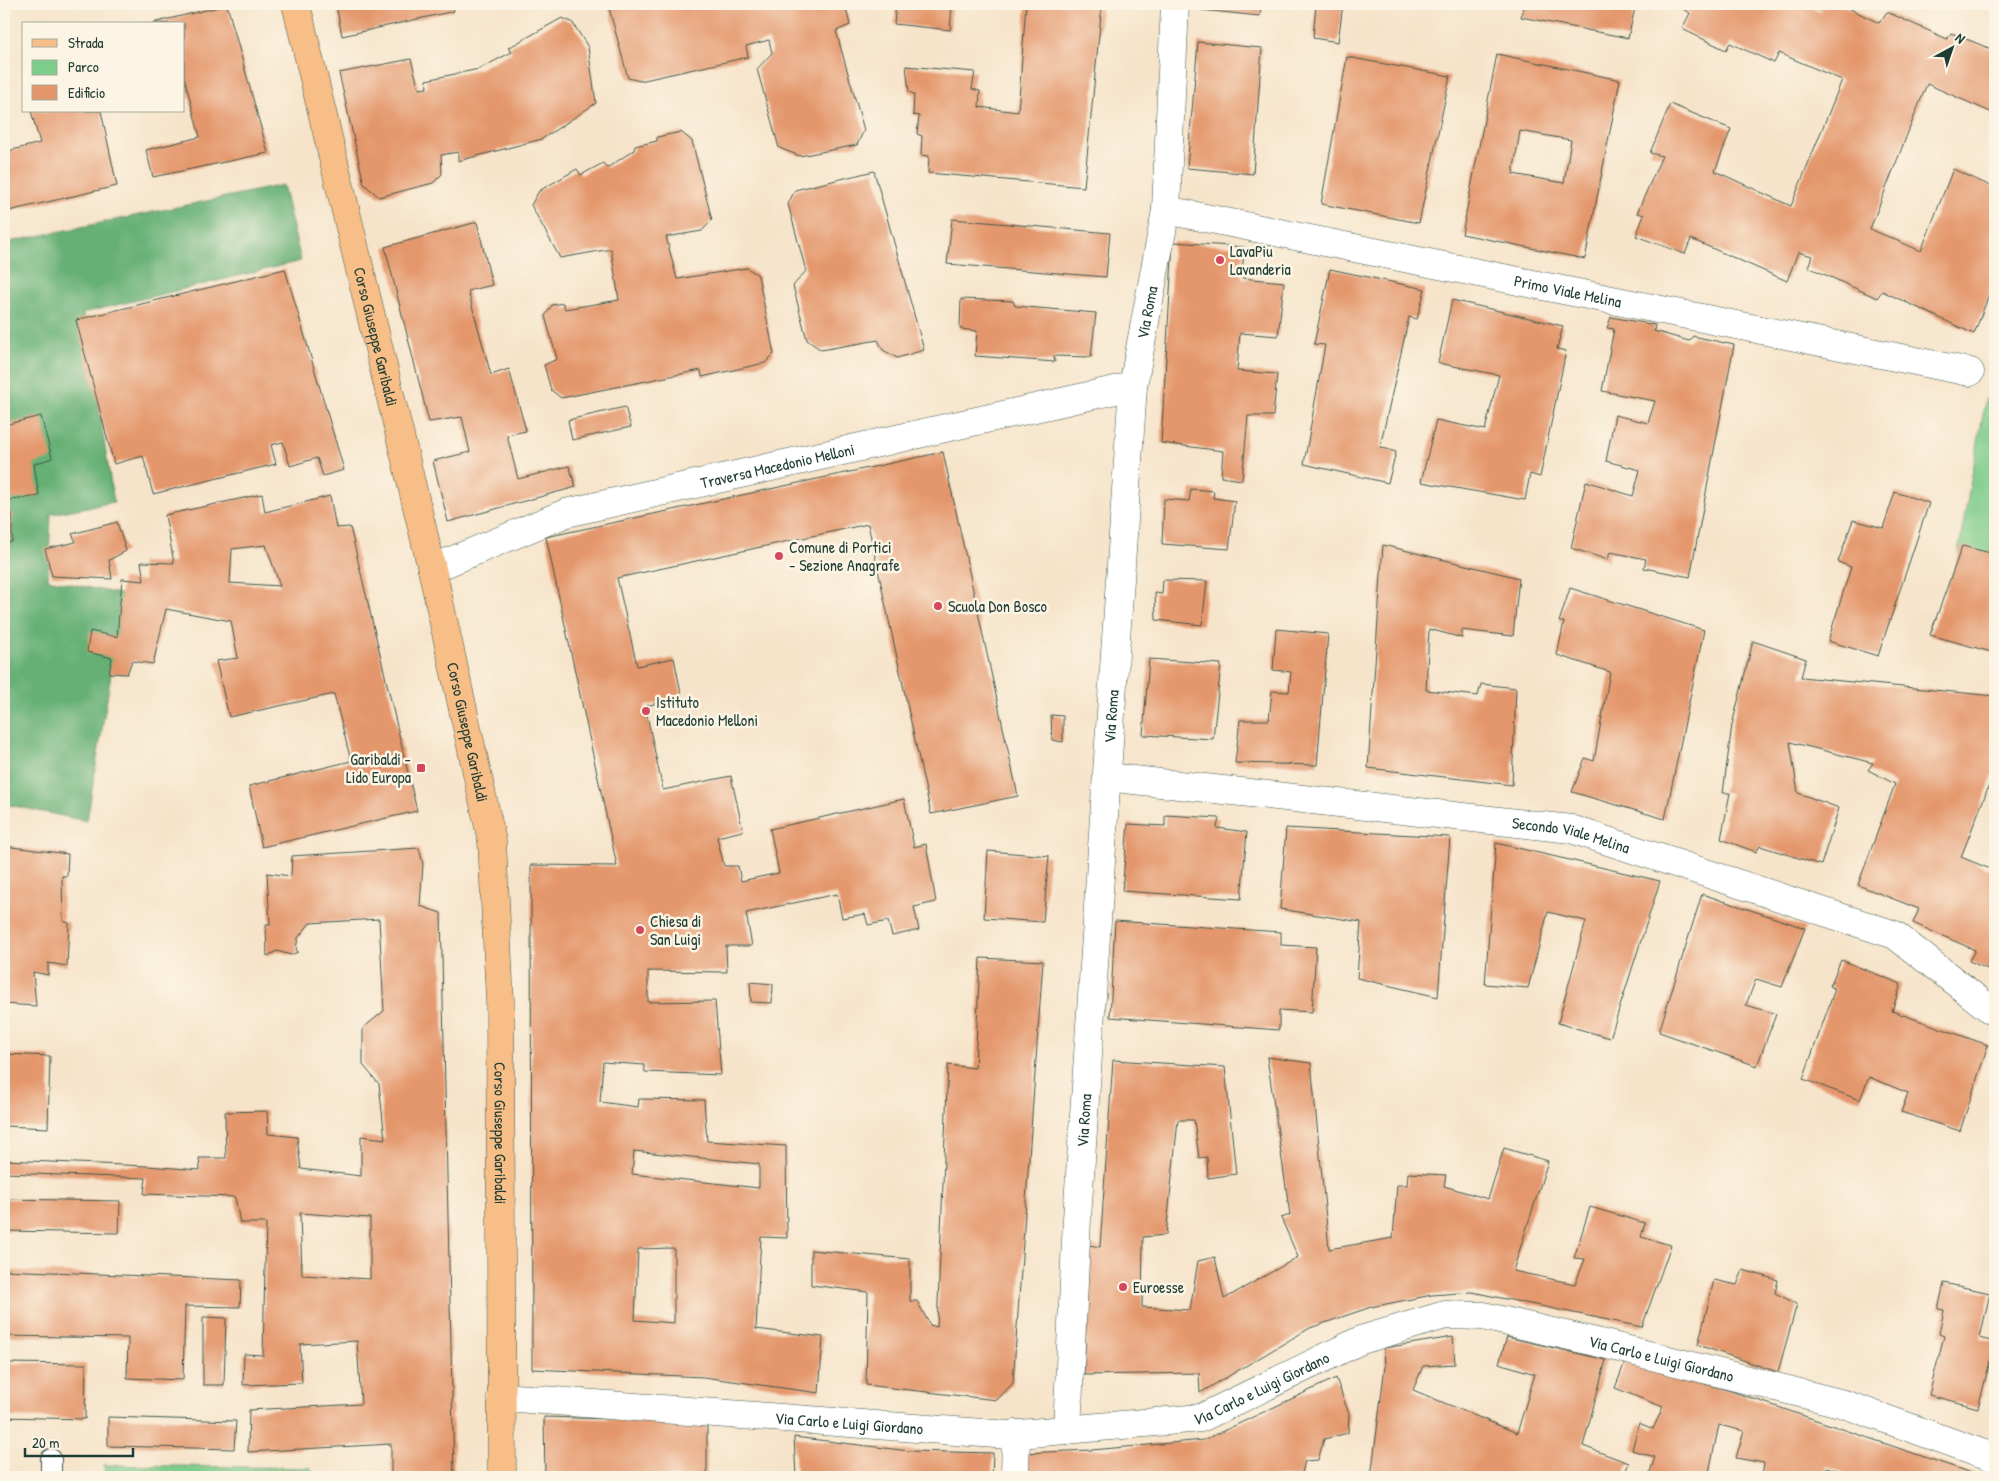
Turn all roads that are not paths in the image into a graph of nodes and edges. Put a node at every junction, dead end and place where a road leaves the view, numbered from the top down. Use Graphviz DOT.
graph roads {
  1 [pos="296,4"];
  2 [pos="1175,4"];
  3 [pos="1166,210"];
  4 [pos="1970,372"];
  5 [pos="1133,386"];
  6 [pos="432,569"];
  7 [pos="1107,777"];
  8 [pos="1995,1013"];
  9 [pos="501,1397"];
  10 [pos="1067,1430"];
  11 [pos="1016,1434"];
  12 [pos="1995,1458"];
  13 [pos="502,1477"];
  14 [pos="1015,1477"];
  1 -- 6 [label="main road, Corso Giuseppe Garibaldi"];
  2 -- 3 [label="street, Via Roma"];
  3 -- 4 [label="street, Primo Viale Melina"];
  3 -- 5 [label="street, Via Roma"];
  5 -- 6 [label="street, Traversa Macedonio Melloni"];
  5 -- 7 [label="street, Via Roma"];
  6 -- 9 [label="main road, Corso Giuseppe Garibaldi"];
  7 -- 8 [label="street, Secondo Viale Melina"];
  7 -- 10 [label="street, Via Roma"];
  9 -- 11 [label="street, Via Carlo e Luigi Giordano"];
  9 -- 13 [label="main road, Corso Giuseppe Garibaldi"];
  10 -- 11 [label="street, Via Carlo e Luigi Giordano"];
  10 -- 12 [label="street, Via Carlo e Luigi Giordano"];
  11 -- 14 [label="street"];
}
